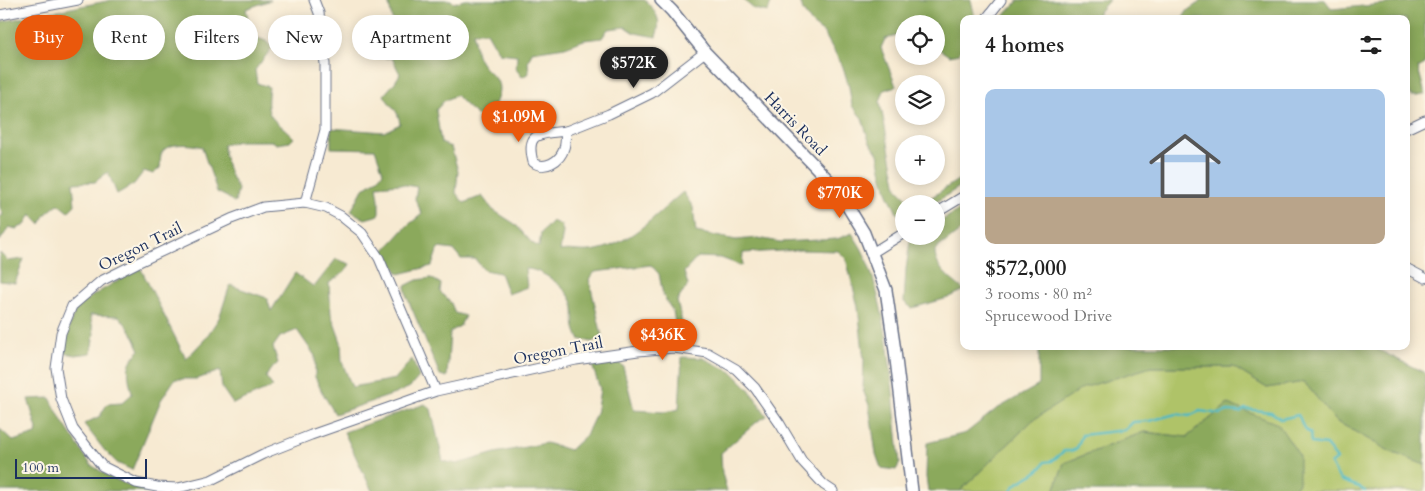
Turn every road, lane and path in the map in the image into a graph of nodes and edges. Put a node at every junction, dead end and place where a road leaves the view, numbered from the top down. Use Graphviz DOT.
graph roads {
  1 [pos="78,0"];
  2 [pos="314,0"];
  3 [pos="661,0"];
  4 [pos="1001,0"];
  5 [pos="0,15"];
  6 [pos="989,15"];
  7 [pos="705,52"];
  8 [pos="1425,120"];
  9 [pos="1410,127"];
  10 [pos="566,131"];
  11 [pos="960,198"];
  12 [pos="305,203"];
  13 [pos="945,208"];
  14 [pos="895,239"];
  15 [pos="872,253"];
  16 [pos="1410,270"];
  17 [pos="1425,278"];
  18 [pos="436,391"];
  19 [pos="833,491"];
  20 [pos="912,491"];
  1 -- 5 [label="street"];
  2 -- 12 [label="street"];
  3 -- 7 [label="street, Harris Road"];
  4 -- 6 [label="street"];
  7 -- 10 [label="street"];
  7 -- 15 [label="street, Harris Road"];
  8 -- 9 [label="street"];
  10 -- 10 [label="street"];
  11 -- 13 [label="street"];
  12 -- 18 [label="street, Oregon Trail"];
  12 -- 18 [label="street, Oregon Trail"];
  14 -- 15 [label="street"];
  15 -- 20 [label="street, Harris Road"];
  16 -- 17 [label="street"];
  18 -- 19 [label="street, Oregon Trail"];
}
